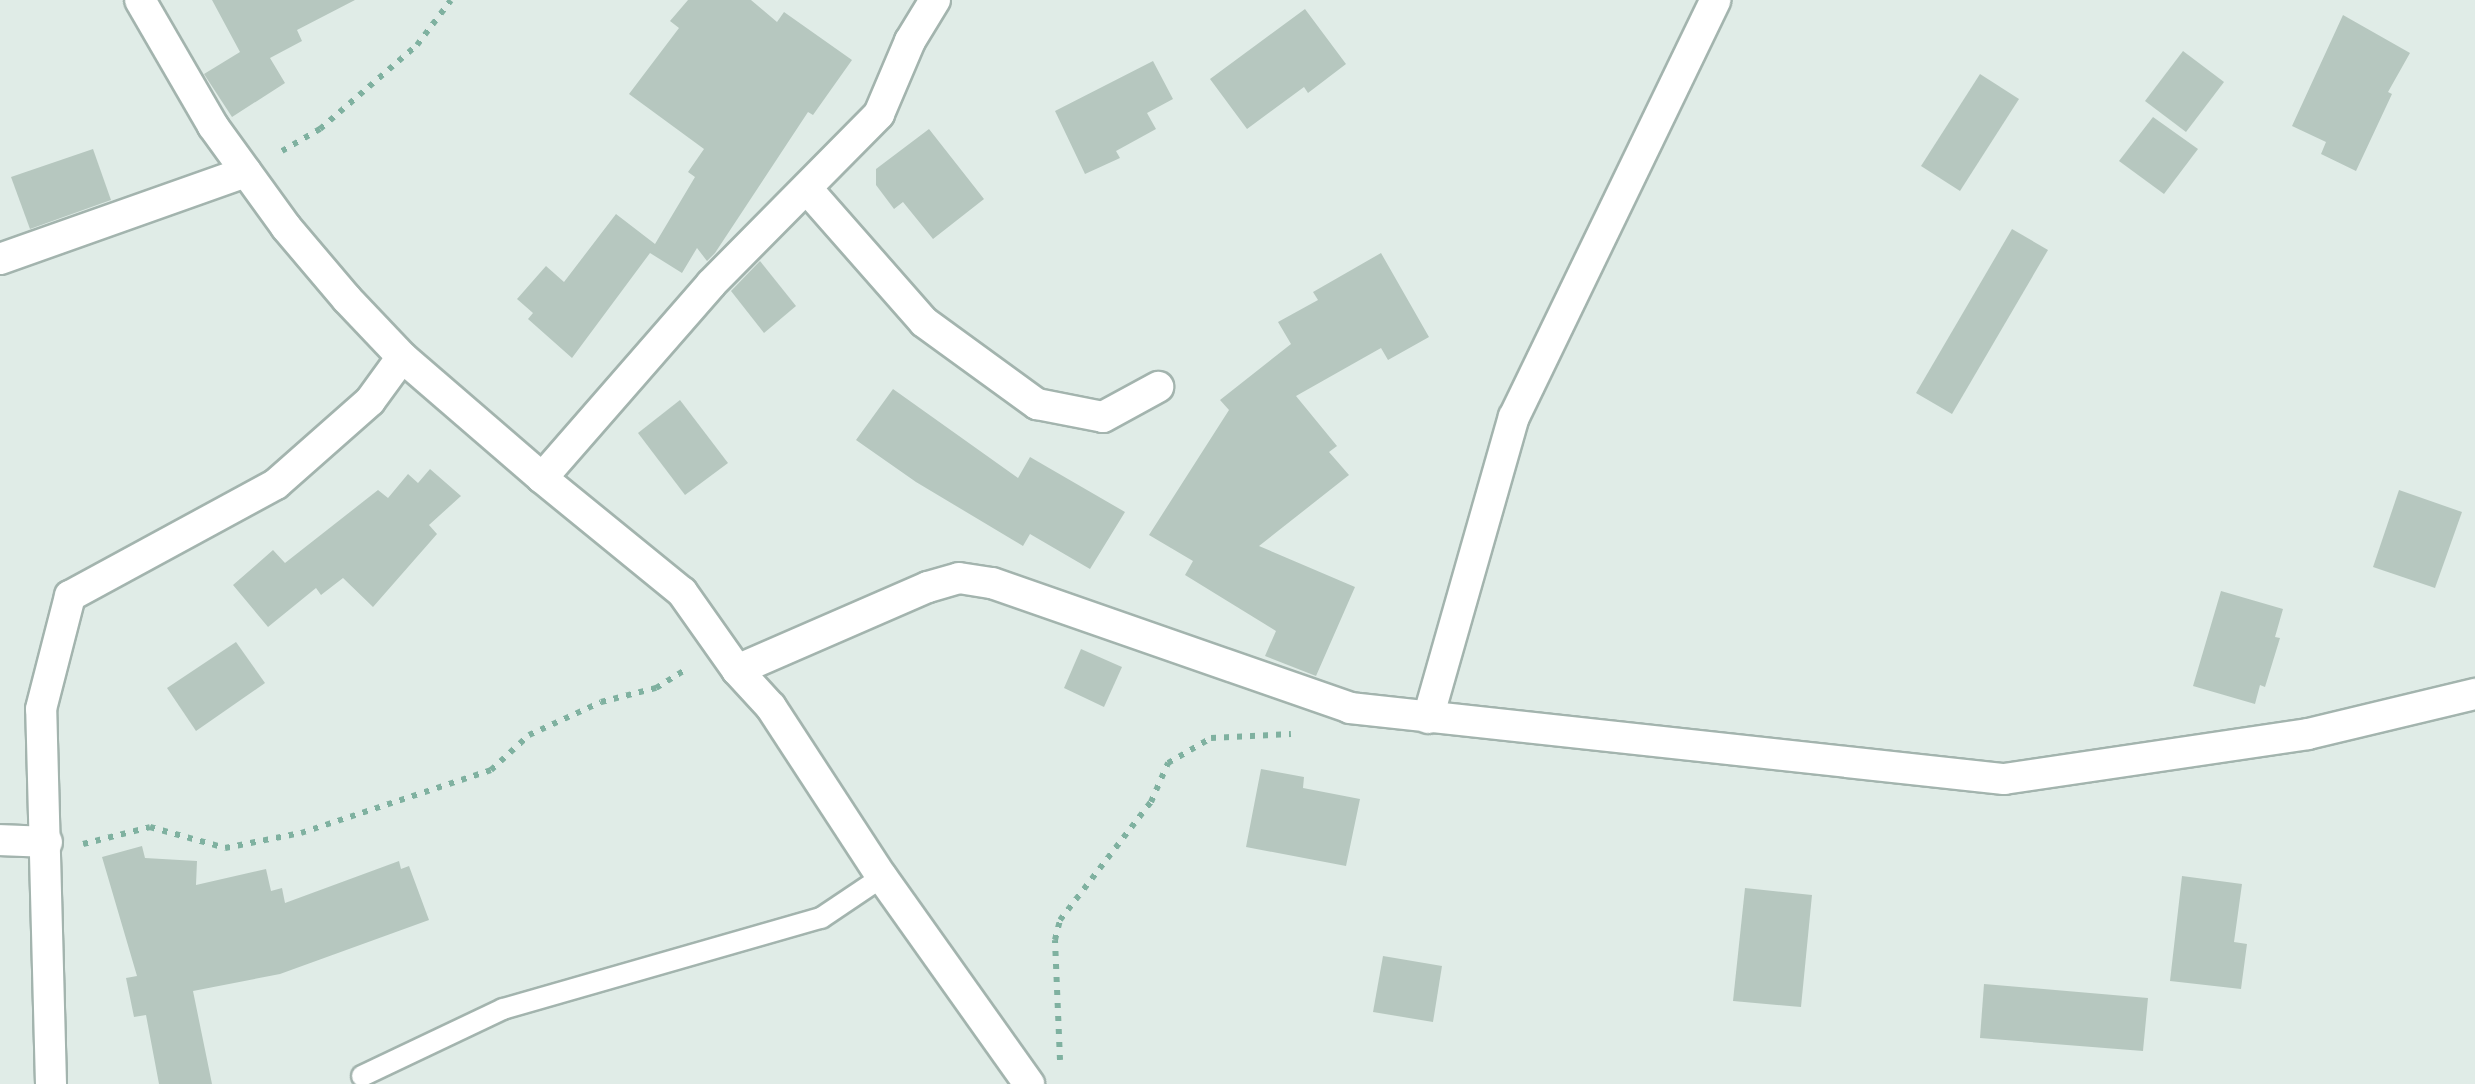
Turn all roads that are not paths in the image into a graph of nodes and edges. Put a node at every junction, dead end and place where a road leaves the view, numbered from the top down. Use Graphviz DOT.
graph roads {
  1 [pos="140,0"];
  2 [pos="935,0"];
  3 [pos="1716,0"];
  4 [pos="246,172"];
  5 [pos="808,190"];
  6 [pos="0,258"];
  7 [pos="402,357"];
  8 [pos="1158,387"];
  9 [pos="542,478"];
  10 [pos="729,658"];
  11 [pos="2475,694"];
  12 [pos="1428,718"];
  13 [pos="0,840"];
  14 [pos="47,842"];
  15 [pos="882,877"];
  16 [pos="362,1076"];
  17 [pos="50,1084"];
  18 [pos="1029,1084"];
  1 -- 4 [label="street"];
  2 -- 5 [label="street"];
  3 -- 12 [label="street"];
  4 -- 6 [label="street"];
  4 -- 7 [label="street"];
  5 -- 8 [label="street"];
  5 -- 9 [label="street"];
  7 -- 9 [label="street"];
  7 -- 14 [label="street"];
  9 -- 10 [label="street"];
  10 -- 12 [label="street"];
  10 -- 15 [label="street"];
  11 -- 12 [label="street"];
  13 -- 14 [label="street"];
  14 -- 17 [label="street"];
  15 -- 16 [label="lane"];
  15 -- 18 [label="street"];
}
